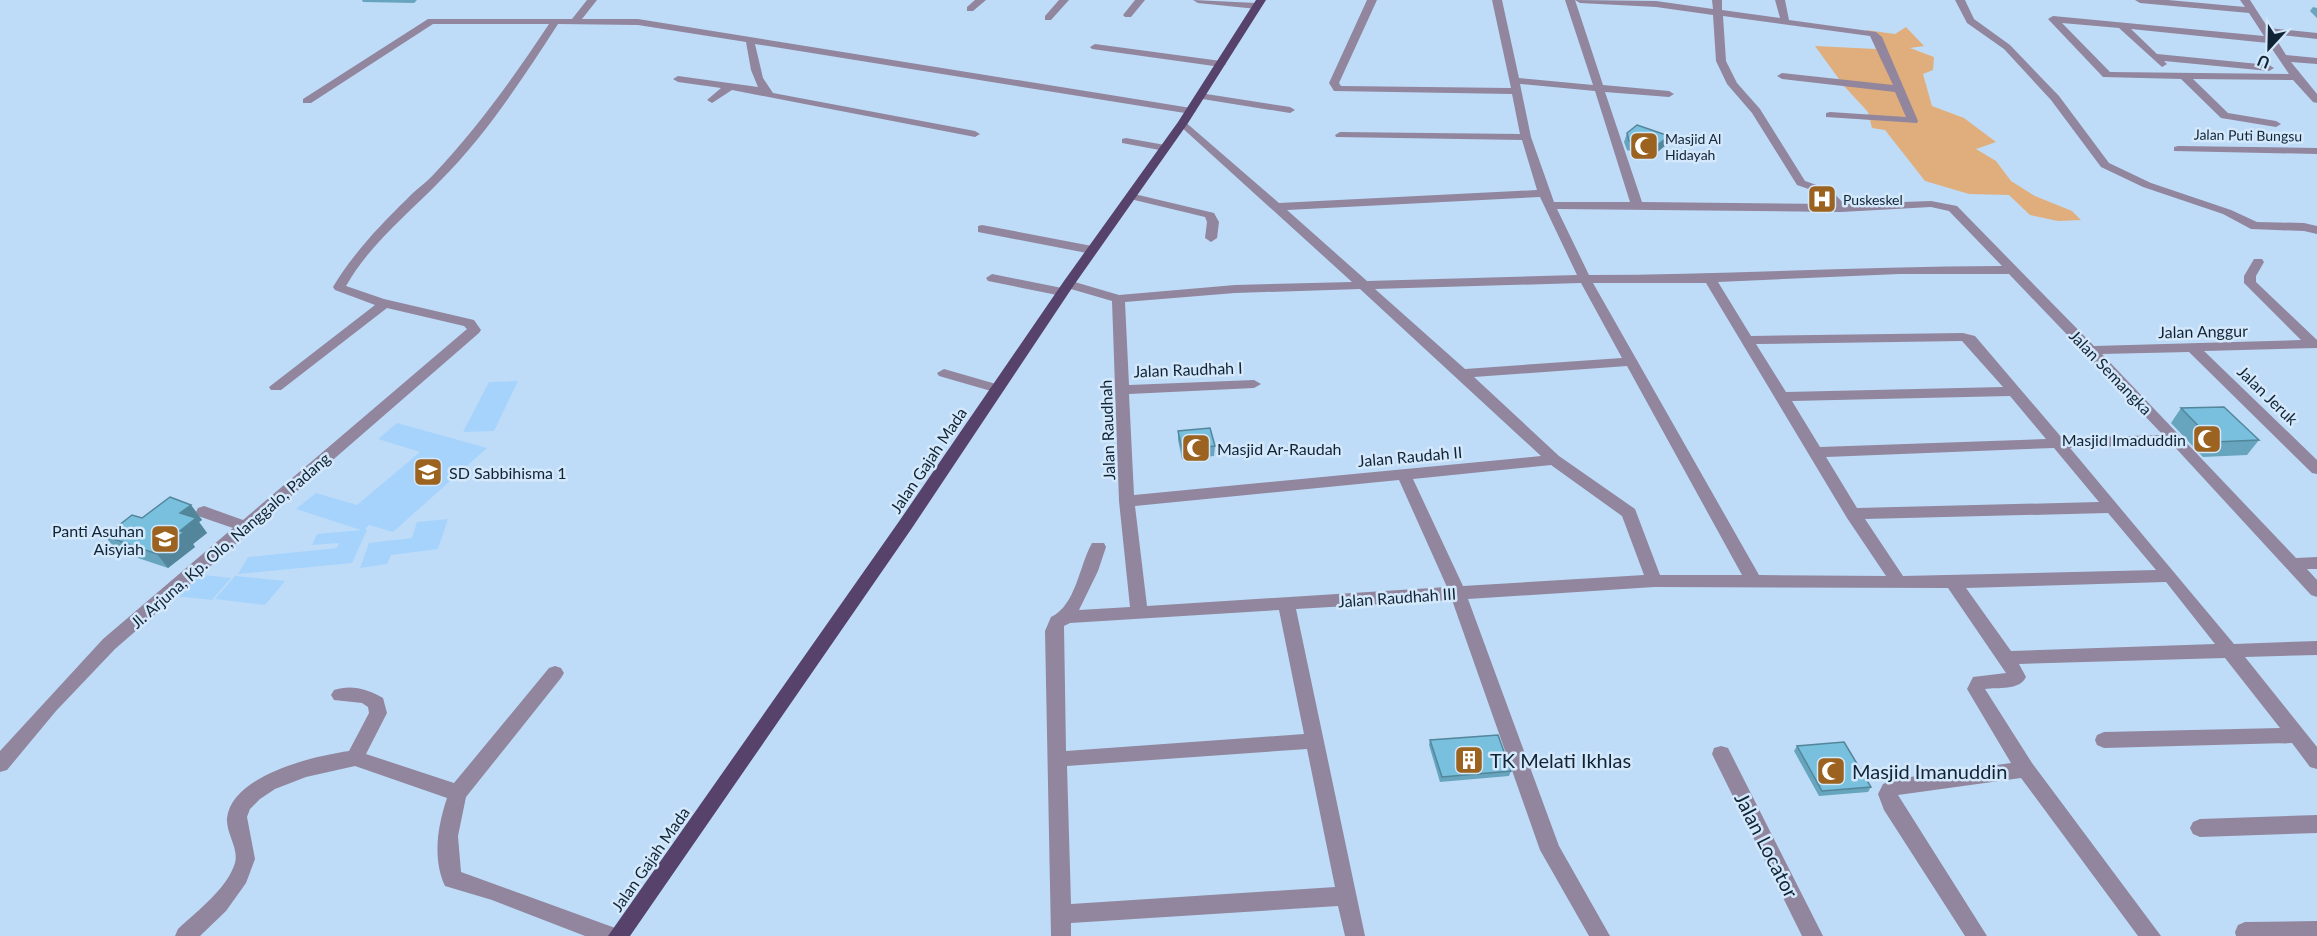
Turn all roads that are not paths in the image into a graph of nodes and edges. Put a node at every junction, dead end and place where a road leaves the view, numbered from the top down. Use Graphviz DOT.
graph roads {
  1 [pos="592,0"];
  2 [pos="981,0"];
  3 [pos="1064,0"];
  4 [pos="1140,0"];
  5 [pos="1198,0"];
  6 [pos="1372,0"];
  7 [pos="1497,0"];
  8 [pos="1570,0"];
  9 [pos="1580,0"];
  10 [pos="1717,0"];
  11 [pos="1780,0"];
  12 [pos="1960,0"];
  13 [pos="2140,0"];
  14 [pos="2245,0"];
  15 [pos="1654,2"];
  16 [pos="1259,3"];
  17 [pos="970,9"];
  18 [pos="2254,11"];
  19 [pos="1719,13"];
  20 [pos="1128,15"];
  21 [pos="1048,18"];
  22 [pos="576,20"];
  23 [pos="556,21"];
  24 [pos="1785,22"];
  25 [pos="2121,25"];
  26 [pos="2267,31"];
  27 [pos="2317,36"];
  28 [pos="750,40"];
  29 [pos="2272,40"];
  30 [pos="1095,47"];
  31 [pos="2155,57"];
  32 [pos="2284,58"];
  33 [pos="2317,62"];
  34 [pos="1221,64"];
  35 [pos="2293,73"];
  36 [pos="1782,76"];
  37 [pos="2180,77"];
  38 [pos="678,79"];
  39 [pos="1517,86"];
  40 [pos="729,87"];
  41 [pos="1597,87"];
  42 [pos="1899,89"];
  43 [pos="2312,90"];
  44 [pos="764,91"];
  45 [pos="1669,94"];
  46 [pos="1200,96"];
  47 [pos="712,100"];
  48 [pos="2317,100"];
  49 [pos="307,101"];
  50 [pos="1290,110"];
  51 [pos="1830,115"];
  52 [pos="1187,117"];
  53 [pos="2276,124"];
  54 [pos="975,134"];
  55 [pos="1340,135"];
  56 [pos="1526,137"];
  57 [pos="1126,141"];
  58 [pos="1165,148"];
  59 [pos="2178,149"];
  60 [pos="2317,151"];
  61 [pos="1544,193"];
  62 [pos="1130,196"];
  63 [pos="1637,205"];
  64 [pos="1550,206"];
  65 [pos="1277,207"];
  66 [pos="1841,208"];
  67 [pos="982,230"];
  68 [pos="2317,230"];
  69 [pos="1211,238"];
  70 [pos="1092,250"];
  71 [pos="2258,262"];
  72 [pos="2013,270"];
  73 [pos="992,278"];
  74 [pos="1585,279"];
  75 [pos="1710,279"];
  76 [pos="1365,286"];
  77 [pos="1065,288"];
  78 [pos="1118,299"];
  79 [pos="386,303"];
  80 [pos="1749,340"];
  81 [pos="2314,344"];
  82 [pos="2193,348"];
  83 [pos="2090,350"];
  84 [pos="1630,362"];
  85 [pos="944,373"];
  86 [pos="1462,374"];
  87 [pos="1254,384"];
  88 [pos="276,387"];
  89 [pos="998,389"];
  90 [pos="1124,390"];
  91 [pos="2014,391"];
  92 [pos="1782,397"];
  93 [pos="2176,439"];
  94 [pos="2057,442"];
  95 [pos="1816,452"];
  96 [pos="1554,460"];
  97 [pos="2317,469"];
  98 [pos="1404,475"];
  99 [pos="1127,501"];
  100 [pos="2111,507"];
  101 [pos="204,512"];
  102 [pos="1853,514"];
  103 [pos="243,526"];
  104 [pos="1098,547"];
  105 [pos="2317,563"];
  106 [pos="2292,564"];
  107 [pos="2170,576"];
  108 [pos="1753,580"];
  109 [pos="1654,581"];
  110 [pos="1899,582"];
  111 [pos="1953,582"];
  112 [pos="2317,591"];
  113 [pos="1458,593"];
  114 [pos="1286,604"];
  115 [pos="1139,613"];
  116 [pos="1067,617"];
  117 [pos="2317,648"];
  118 [pos="2230,652"];
  119 [pos="2006,658"];
  120 [pos="555,673"];
  121 [pos="340,695"];
  122 [pos="2295,735"];
  123 [pos="2104,740"];
  124 [pos="1315,741"];
  125 [pos="1721,754"];
  126 [pos="355,758"];
  127 [pos="1059,759"];
  128 [pos="2317,761"];
  129 [pos="0,764"];
  130 [pos="2025,769"];
  131 [pos="458,793"];
  132 [pos="2317,825"];
  133 [pos="2200,828"];
  134 [pos="1348,896"];
  135 [pos="1062,914"];
  136 [pos="2317,931"];
  137 [pos="2245,932"];
  138 [pos="185,936"];
  139 [pos="611,936"];
  140 [pos="618,936"];
  141 [pos="1061,936"];
  142 [pos="1355,936"];
  143 [pos="1600,936"];
  144 [pos="1813,936"];
  145 [pos="1977,936"];
  146 [pos="2151,936"];
  1 -- 22 [label="street"];
  2 -- 17 [label="street"];
  3 -- 21 [label="street"];
  4 -- 20 [label="street"];
  5 -- 16 [label="street"];
  6 -- 39 [label="street"];
  7 -- 39 [label="street"];
  8 -- 41 [label="street"];
  9 -- 15 [label="street"];
  10 -- 19 [label="street"];
  11 -- 24 [label="street"];
  12 -- 68 [label="street"];
  13 -- 18 [label="street"];
  14 -- 18 [label="street"];
  15 -- 19 [label="street"];
  16 -- 34 [label="main road, Jalan Gajah Mada"];
  18 -- 26 [label="street"];
  19 -- 24 [label="street"];
  19 -- 66 [label="street"];
  22 -- 23 [label="street"];
  22 -- 28 [label="street"];
  23 -- 49 [label="street"];
  23 -- 79 [label="street"];
  24 -- 42 [label="street"];
  25 -- 29 [label="street"];
  25 -- 31 [label="street"];
  25 -- 37 [label="street"];
  26 -- 27 [label="street"];
  26 -- 29 [label="street"];
  28 -- 44 [label="street"];
  28 -- 52 [label="street"];
  29 -- 32 [label="street"];
  30 -- 34 [label="street"];
  31 -- 35 [label="street"];
  31 -- 37 [label="street"];
  32 -- 33 [label="street"];
  32 -- 35 [label="street"];
  34 -- 46 [label="main road, Jalan Gajah Mada"];
  35 -- 37 [label="street"];
  35 -- 43 [label="street"];
  36 -- 42 [label="street"];
  37 -- 53 [label="street"];
  38 -- 40 [label="street"];
  39 -- 41 [label="street"];
  39 -- 56 [label="street"];
  40 -- 44 [label="street"];
  40 -- 47 [label="street"];
  41 -- 45 [label="street"];
  41 -- 63 [label="street"];
  42 -- 51 [label="street"];
  43 -- 48 [label="street"];
  44 -- 54 [label="street"];
  46 -- 50 [label="street"];
  46 -- 52 [label="main road, Jalan Gajah Mada"];
  52 -- 58 [label="main road, Jalan Gajah Mada"];
  52 -- 65 [label="street"];
  55 -- 56 [label="street"];
  56 -- 61 [label="street"];
  57 -- 58 [label="street"];
  58 -- 62 [label="main road, Jalan Gajah Mada"];
  59 -- 60 [label="street, Jalan Puti Bungsu"];
  61 -- 64 [label="street"];
  61 -- 65 [label="street"];
  62 -- 69 [label="street"];
  62 -- 70 [label="main road, Jalan Gajah Mada"];
  63 -- 64 [label="street"];
  63 -- 66 [label="street"];
  64 -- 74 [label="street"];
  65 -- 76 [label="street"];
  66 -- 72 [label="street, Jalan Semangka"];
  67 -- 70 [label="street"];
  70 -- 77 [label="main road, Jalan Gajah Mada"];
  71 -- 81 [label="street"];
  72 -- 75 [label="street"];
  72 -- 83 [label="street, Jalan Semangka"];
  73 -- 77 [label="street"];
  74 -- 75 [label="street"];
  74 -- 76 [label="street"];
  74 -- 84 [label="street"];
  75 -- 80 [label="street"];
  76 -- 78 [label="street"];
  76 -- 86 [label="street"];
  77 -- 78 [label="street"];
  77 -- 89 [label="main road, Jalan Gajah Mada"];
  78 -- 90 [label="street, Jalan Raudhah"];
  79 -- 88 [label="street"];
  79 -- 103 [label="street, Jl. Arjuna, Kp. Olo, Nanggalo, Padang"];
  80 -- 91 [label="street"];
  80 -- 92 [label="street"];
  81 -- 82 [label="street, Jalan Anggur"];
  82 -- 83 [label="street, Jalan Anggur"];
  82 -- 97 [label="street, Jalan Jeruk"];
  83 -- 93 [label="street, Jalan Semangka"];
  84 -- 86 [label="street"];
  84 -- 108 [label="street"];
  85 -- 89 [label="street"];
  86 -- 96 [label="street"];
  87 -- 90 [label="street, Jalan Raudhah I"];
  89 -- 140 [label="main road, Jalan Gajah Mada"];
  90 -- 99 [label="street, Jalan Raudhah"];
  91 -- 92 [label="street"];
  91 -- 94 [label="street"];
  92 -- 95 [label="street"];
  93 -- 94 [label="street"];
  93 -- 106 [label="street, Jalan Semangka"];
  94 -- 95 [label="street"];
  94 -- 100 [label="street"];
  95 -- 102 [label="street"];
  96 -- 98 [label="street, Jalan Raudah II"];
  96 -- 109 [label="street"];
  98 -- 99 [label="street, Jalan Raudah II"];
  98 -- 113 [label="street"];
  99 -- 115 [label="street, Jalan Raudhah"];
  100 -- 102 [label="street"];
  100 -- 107 [label="street"];
  101 -- 103 [label="street"];
  102 -- 110 [label="street"];
  103 -- 129 [label="street, Jl. Arjuna, Kp. Olo, Nanggalo, Padang"];
  104 -- 116 [label="street"];
  105 -- 106 [label="street"];
  106 -- 112 [label="street, Jalan Semangka"];
  107 -- 111 [label="street, Jalan Raudhah III"];
  107 -- 118 [label="street"];
  108 -- 109 [label="street, Jalan Raudhah III"];
  108 -- 110 [label="street, Jalan Raudhah III"];
  109 -- 113 [label="street, Jalan Raudhah III"];
  110 -- 111 [label="street, Jalan Raudhah III"];
  111 -- 119 [label="street"];
  113 -- 114 [label="street, Jalan Raudhah III"];
  113 -- 143 [label="street"];
  114 -- 115 [label="street, Jalan Raudhah III"];
  114 -- 124 [label="street"];
  115 -- 116 [label="street, Jalan Raudhah III"];
  116 -- 127 [label="street"];
  117 -- 118 [label="street"];
  118 -- 119 [label="street"];
  118 -- 122 [label="street"];
  119 -- 130 [label="street"];
  120 -- 131 [label="street"];
  121 -- 126 [label="street"];
  122 -- 123 [label="street"];
  122 -- 128 [label="street"];
  124 -- 127 [label="street"];
  124 -- 134 [label="street"];
  125 -- 144 [label="street, Jalan Locator"];
  126 -- 131 [label="street"];
  126 -- 138 [label="street"];
  127 -- 135 [label="street"];
  130 -- 145 [label="street"];
  130 -- 146 [label="street"];
  131 -- 139 [label="street"];
  132 -- 133 [label="street"];
  134 -- 135 [label="street"];
  134 -- 142 [label="street"];
  135 -- 141 [label="street"];
  136 -- 137 [label="street"];
}
